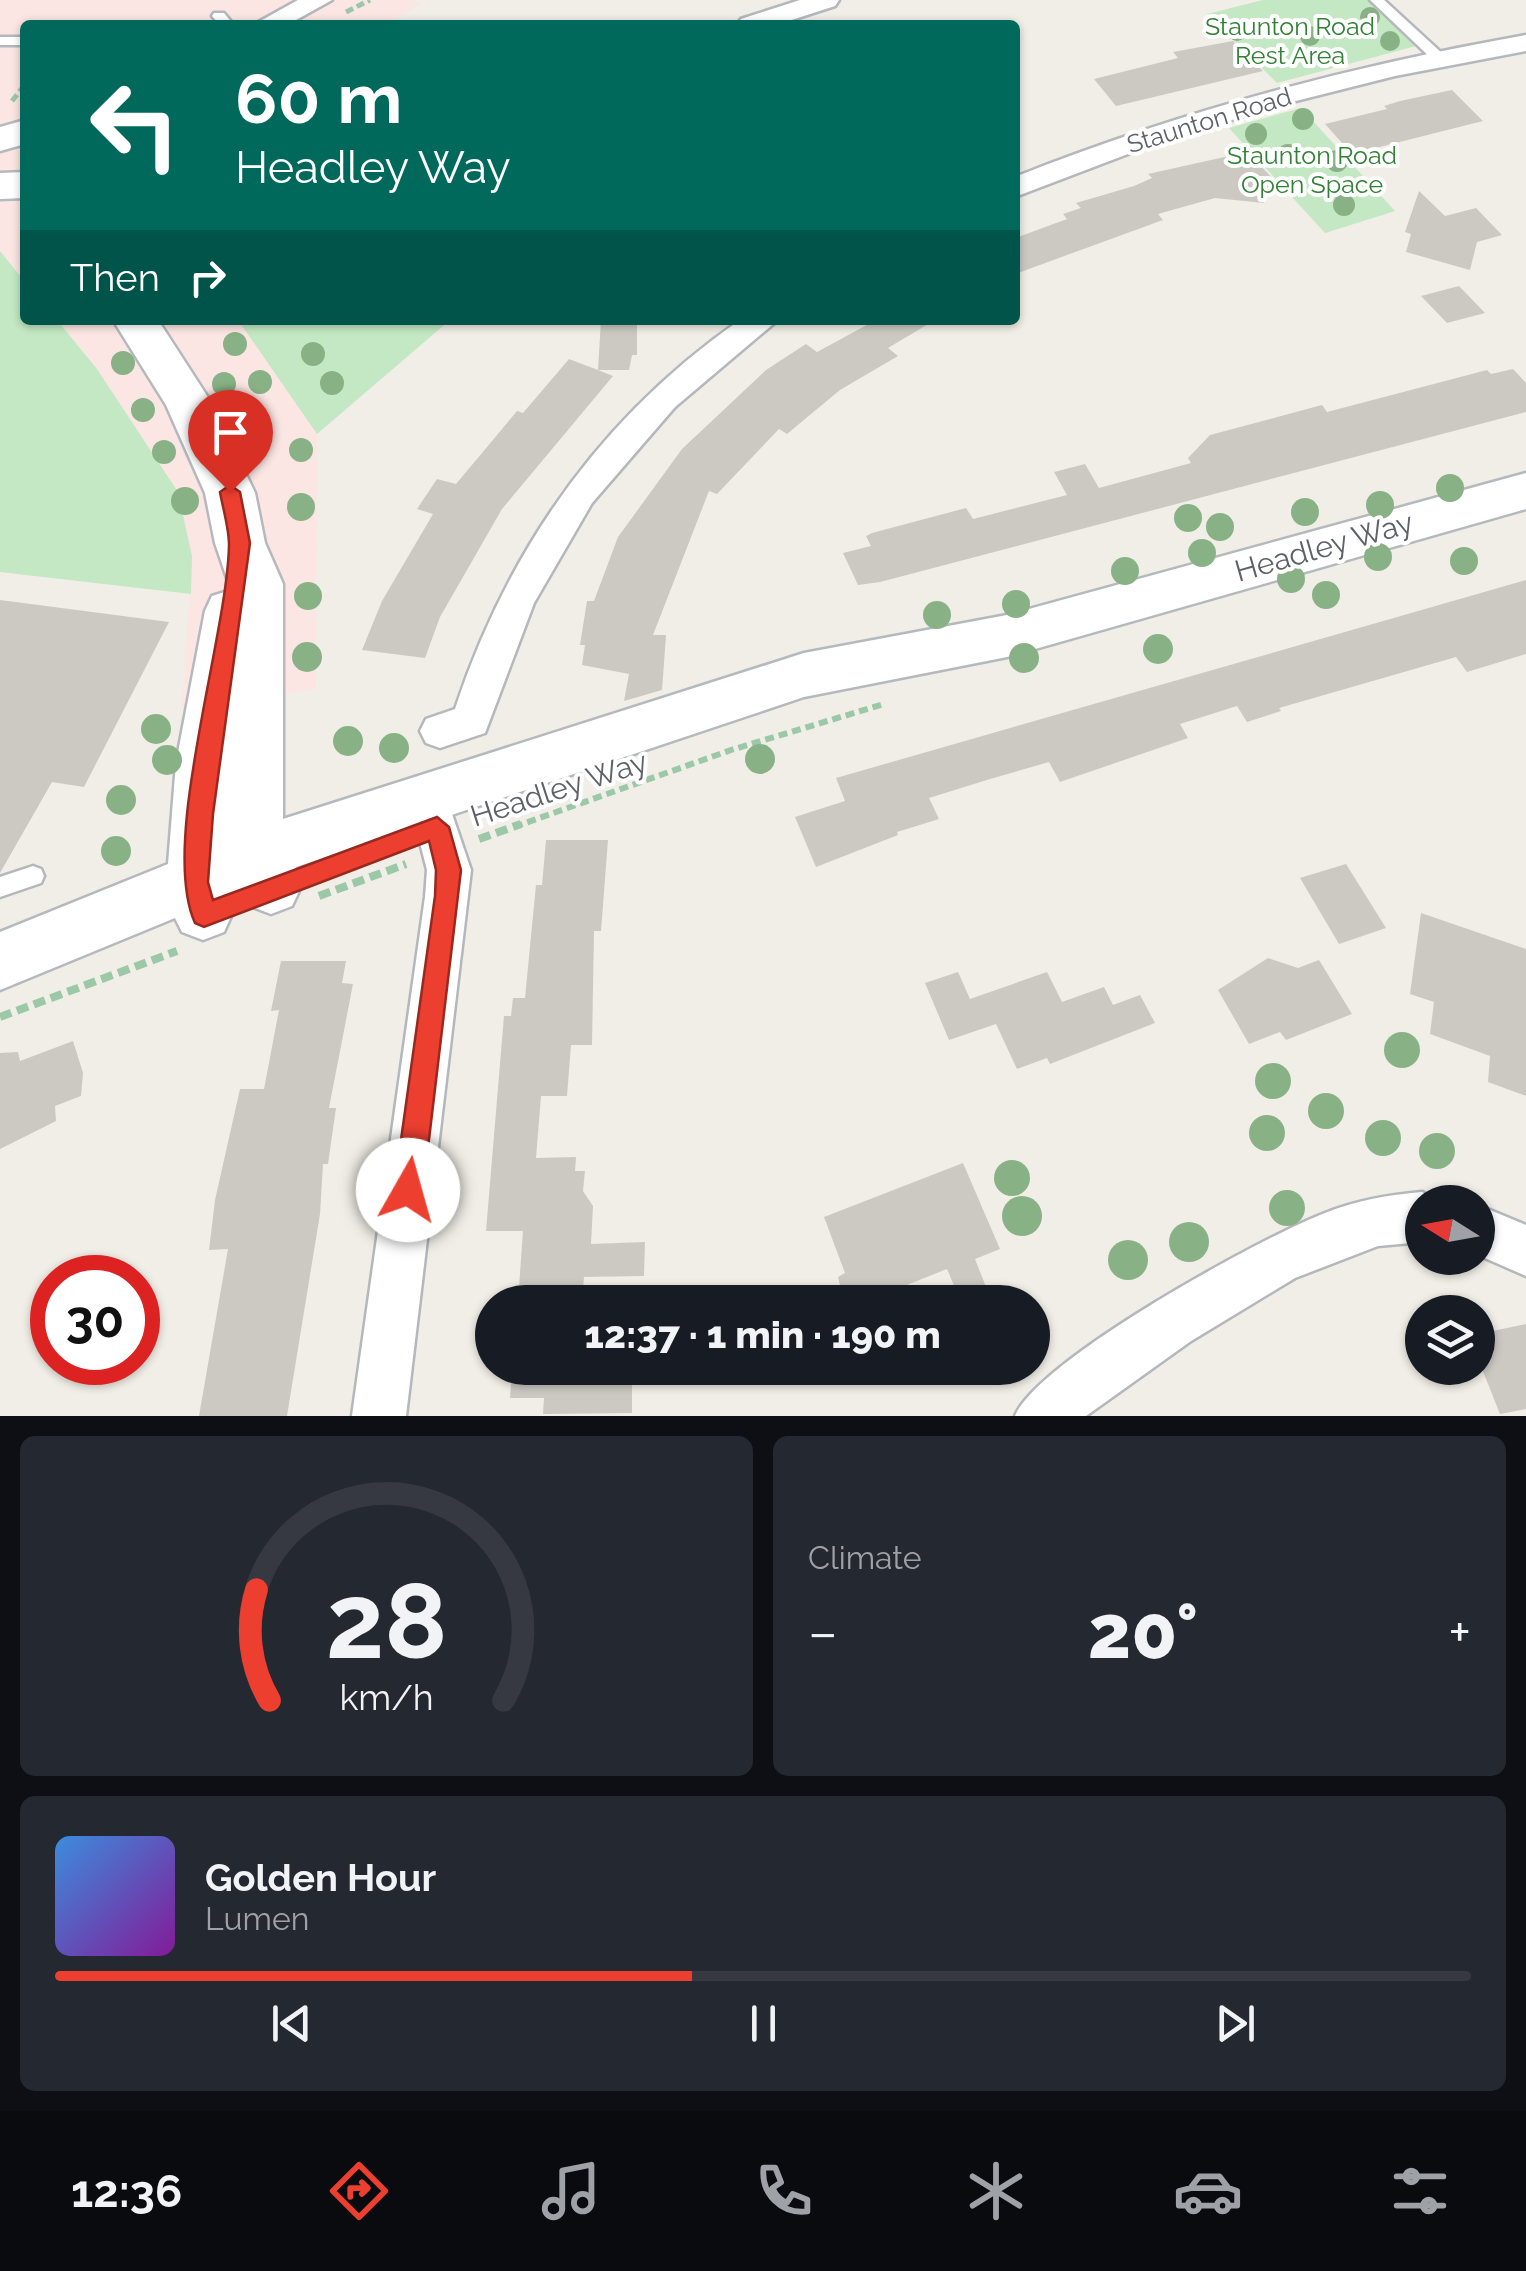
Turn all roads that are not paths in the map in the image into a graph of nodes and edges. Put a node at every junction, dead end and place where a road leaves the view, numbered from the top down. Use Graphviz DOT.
graph roads {
  1 [pos="319,0"];
  2 [pos="826,0"];
  3 [pos="1376,0"];
  4 [pos="277,20"];
  5 [pos="765,20"];
  6 [pos="1526,44"];
  7 [pos="1439,58"];
  8 [pos="1020,186"];
  9 [pos="137,325"];
  10 [pos="741,325"];
  11 [pos="715,331"];
  12 [pos="1526,491"];
  13 [pos="240,543"];
  14 [pos="1007,636"];
  15 [pos="440,731"];
  16 [pos="441,839"];
  17 [pos="267,872"];
  18 [pos="33,876"];
  19 [pos="0,887"];
  20 [pos="192,916"];
  21 [pos="0,961"];
  22 [pos="0,986"];
  23 [pos="1405,1219"];
  24 [pos="1495,1237"];
  25 [pos="1526,1251"];
  26 [pos="380,1416"];
  27 [pos="1042,1416"];
  1 -- 4 [label="street"];
  2 -- 5 [label="street"];
  3 -- 7 [label="lane"];
  6 -- 7 [label="street, Staunton Road"];
  7 -- 8 [label="street, Staunton Road"];
  9 -- 13 [label="main road"];
  10 -- 11 [label="street"];
  11 -- 15 [label="street"];
  12 -- 14 [label="main road, Headley Way"];
  13 -- 17 [label="main road"];
  13 -- 20 [label="main road"];
  14 -- 16 [label="main road, Headley Way"];
  14 -- 17 [label="main road, Headley Way"];
  16 -- 17 [label="main road, Headley Way"];
  16 -- 26 [label="street"];
  17 -- 20 [label="main road, Headley Way"];
  18 -- 19 [label="lane"];
  20 -- 21 [label="main road, Headley Way"];
  20 -- 22 [label="main road, Headley Way"];
  23 -- 27 [label="street"];
  24 -- 25 [label="street"];
}
